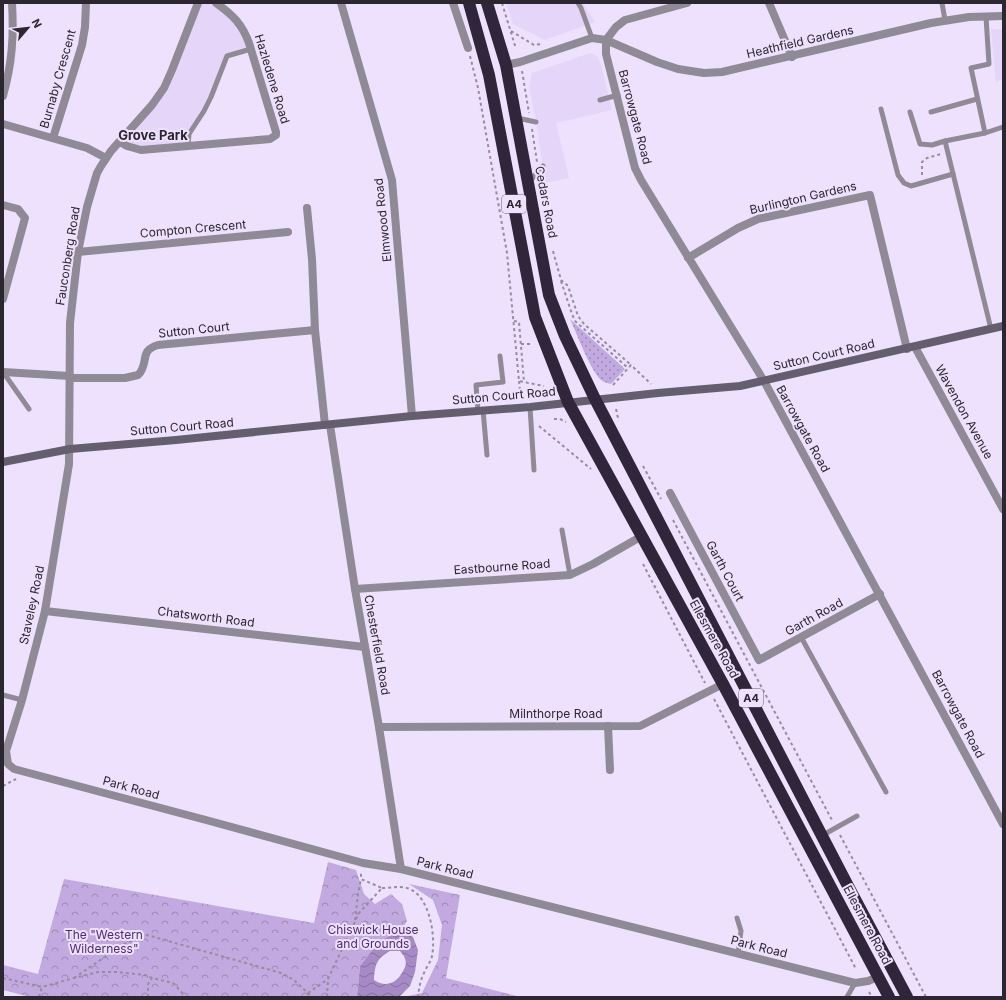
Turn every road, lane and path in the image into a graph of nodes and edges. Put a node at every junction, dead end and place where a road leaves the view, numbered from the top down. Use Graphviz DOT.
graph roads {
  1 [pos="12,3"];
  2 [pos="86,3"];
  3 [pos="198,3"];
  4 [pos="216,3"];
  5 [pos="341,3"];
  6 [pos="453,3"];
  7 [pos="469,3"];
  8 [pos="487,3"];
  9 [pos="502,3"];
  10 [pos="578,3"];
  11 [pos="687,3"];
  12 [pos="769,3"];
  13 [pos="942,3"];
  14 [pos="1003,16"];
  15 [pos="986,17"];
  16 [pos="945,20"];
  17 [pos="510,31"];
  18 [pos="592,38"];
  19 [pos="606,40"];
  20 [pos="542,44"];
  21 [pos="468,48"];
  22 [pos="251,49"];
  23 [pos="516,49"];
  24 [pos="792,57"];
  25 [pos="506,65"];
  26 [pos="522,70"];
  27 [pos="3,96"];
  28 [pos="618,96"];
  29 [pos="977,99"];
  30 [pos="600,100"];
  31 [pos="881,109"];
  32 [pos="910,112"];
  33 [pos="931,112"];
  34 [pos="516,118"];
  35 [pos="533,122"];
  36 [pos="3,124"];
  37 [pos="1003,127"];
  38 [pos="985,133"];
  39 [pos="53,138"];
  40 [pos="945,141"];
  41 [pos="120,142"];
  42 [pos="188,146"];
  43 [pos="948,152"];
  44 [pos="106,158"];
  45 [pos="543,166"];
  46 [pos="539,171"];
  47 [pos="953,174"];
  48 [pos="923,182"];
  49 [pos="528,183"];
  50 [pos="3,205"];
  51 [pos="307,208"];
  52 [pos="288,232"];
  53 [pos="550,234"];
  54 [pos="553,249"];
  55 [pos="78,252"];
  56 [pos="688,258"];
  57 [pos="561,280"];
  58 [pos="3,299"];
  59 [pos="514,321"];
  60 [pos="1003,326"];
  61 [pos="990,329"];
  62 [pos="315,330"];
  63 [pos="521,344"];
  64 [pos="531,344"];
  65 [pos="911,348"];
  66 [pos="500,356"];
  67 [pos="630,364"];
  68 [pos="628,368"];
  69 [pos="3,372"];
  70 [pos="70,377"];
  71 [pos="519,381"];
  72 [pos="764,381"];
  73 [pos="524,382"];
  74 [pos="613,385"];
  75 [pos="544,386"];
  76 [pos="658,393"];
  77 [pos="595,400"];
  78 [pos="568,402"];
  79 [pos="526,407"];
  80 [pos="29,409"];
  81 [pos="616,409"];
  82 [pos="481,411"];
  83 [pos="412,416"];
  84 [pos="530,419"];
  85 [pos="619,420"];
  86 [pos="327,425"];
  87 [pos="70,449"];
  88 [pos="487,455"];
  89 [pos="3,462"];
  90 [pos="642,464"];
  91 [pos="534,470"];
  92 [pos="594,471"];
  93 [pos="670,493"];
  94 [pos="661,499"];
  95 [pos="1003,509"];
  96 [pos="672,520"];
  97 [pos="562,530"];
  98 [pos="642,536"];
  99 [pos="643,564"];
  100 [pos="570,575"];
  101 [pos="355,589"];
  102 [pos="880,594"];
  103 [pos="45,610"];
  104 [pos="801,637"];
  105 [pos="365,647"];
  106 [pos="759,660"];
  107 [pos="706,684"];
  108 [pos="723,684"];
  109 [pos="3,695"];
  110 [pos="713,698"];
  111 [pos="22,700"];
  112 [pos="379,726"];
  113 [pos="608,726"];
  114 [pos="8,764"];
  115 [pos="610,770"];
  116 [pos="12,776"];
  117 [pos="7,781"];
  118 [pos="886,792"];
  119 [pos="857,816"];
  120 [pos="1003,824"];
  121 [pos="836,828"];
  122 [pos="822,835"];
  123 [pos="402,869"];
  124 [pos="360,872"];
  125 [pos="361,879"];
  126 [pos="382,888"];
  127 [pos="737,918"];
  128 [pos="354,923"];
  129 [pos="738,954"];
  130 [pos="856,968"];
  131 [pos="878,977"];
  132 [pos="3,978"];
  133 [pos="74,978"];
  134 [pos="152,978"];
  135 [pos="328,979"];
  136 [pos="855,983"];
  137 [pos="42,987"];
  138 [pos="869,992"];
  139 [pos="308,993"];
  140 [pos="39,997"];
  141 [pos="148,997"];
  142 [pos="186,997"];
  143 [pos="312,997"];
  144 [pos="327,997"];
  145 [pos="418,997"];
  146 [pos="847,997"];
  147 [pos="872,997"];
  148 [pos="889,997"];
  149 [pos="907,997"];
  150 [pos="926,997"];
  1 -- 27 [label="street"];
  2 -- 39 [label="street, Burnaby Crescent"];
  3 -- 41 [label="street, Fauconberg Road"];
  4 -- 22 [label="street, Hazledene Road"];
  5 -- 83 [label="street, Elmwood Road"];
  6 -- 21 [label="street"];
  7 -- 78 [label="highway, A4"];
  8 -- 25 [label="highway, Cedars Road / A4"];
  9 -- 17 [label="path"];
  10 -- 18 [label="lane"];
  11 -- 19 [label="street"];
  12 -- 24 [label="street"];
  13 -- 16 [label="lane"];
  14 -- 15 [label="street, Heathfield Gardens"];
  15 -- 16 [label="street, Heathfield Gardens"];
  15 -- 29 [label="lane"];
  16 -- 24 [label="street, Heathfield Gardens"];
  17 -- 20 [label="path"];
  17 -- 23 [label="path"];
  18 -- 19 [label="street, Heathfield Gardens"];
  18 -- 25 [label="street"];
  19 -- 24 [label="street, Heathfield Gardens"];
  19 -- 28 [label="street, Barrowgate Road"];
  21 -- 59 [label="path"];
  22 -- 42 [label="lane"];
  22 -- 42 [label="street, Hazledene Road"];
  25 -- 34 [label="highway, Cedars Road / A4"];
  26 -- 35 [label="path, Cedars Road"];
  28 -- 30 [label="lane"];
  28 -- 56 [label="street, Barrowgate Road"];
  29 -- 33 [label="lane"];
  29 -- 38 [label="lane"];
  31 -- 48 [label="lane"];
  32 -- 40 [label="lane"];
  34 -- 35 [label="lane"];
  34 -- 49 [label="highway, Cedars Road / A4"];
  35 -- 46 [label="path, Cedars Road"];
  36 -- 39 [label="street"];
  37 -- 38 [label="lane"];
  38 -- 40 [label="lane"];
  39 -- 44 [label="street"];
  40 -- 43 [label="lane"];
  41 -- 42 [label="street, Hazledene Road"];
  41 -- 44 [label="street, Fauconberg Road"];
  43 -- 47 [label="lane"];
  43 -- 48 [label="path"];
  44 -- 55 [label="street, Fauconberg Road"];
  45 -- 46 [label="lane"];
  46 -- 49 [label="lane"];
  46 -- 53 [label="path, Cedars Road"];
  47 -- 48 [label="lane"];
  47 -- 61 [label="lane"];
  49 -- 77 [label="highway, Cedars Road / A4"];
  50 -- 58 [label="street"];
  51 -- 62 [label="street, Chesterfield Road"];
  52 -- 55 [label="street, Compton Crescent"];
  54 -- 57 [label="path, Cedars Road"];
  55 -- 70 [label="street, Fauconberg Road"];
  56 -- 65 [label="street, Burlington Gardens"];
  56 -- 72 [label="street, Barrowgate Road"];
  57 -- 67 [label="path, Cedars Road"];
  57 -- 68 [label="path"];
  59 -- 63 [label="path"];
  59 -- 71 [label="path"];
  60 -- 61 [label="street, Sutton Court Road"];
  61 -- 65 [label="street, Sutton Court Road"];
  62 -- 70 [label="street, Sutton Court"];
  62 -- 86 [label="street, Chesterfield Road"];
  63 -- 64 [label="path"];
  63 -- 73 [label="path"];
  65 -- 72 [label="street, Sutton Court Road"];
  65 -- 95 [label="street, Wavendon Avenue"];
  66 -- 82 [label="lane"];
  67 -- 68 [label="path"];
  67 -- 76 [label="path, Cedars Road"];
  68 -- 74 [label="path"];
  69 -- 70 [label="street"];
  69 -- 80 [label="lane"];
  70 -- 87 [label="street, Fauconberg Road"];
  71 -- 73 [label="path"];
  71 -- 79 [label="path"];
  72 -- 76 [label="street, Sutton Court Road"];
  72 -- 102 [label="street, Barrowgate Road"];
  73 -- 75 [label="path"];
  76 -- 77 [label="street, Sutton Court Road"];
  77 -- 78 [label="street, Sutton Court Road"];
  77 -- 122 [label="highway, Ellesmere Road / A4"];
  78 -- 79 [label="street, Sutton Court Road"];
  78 -- 98 [label="highway, Ellesmere Road / A4"];
  79 -- 82 [label="street, Sutton Court Road"];
  79 -- 84 [label="lane"];
  81 -- 85 [label="path"];
  82 -- 83 [label="street, Sutton Court Road"];
  82 -- 88 [label="lane"];
  83 -- 86 [label="street, Sutton Court Road"];
  84 -- 91 [label="lane"];
  84 -- 92 [label="path"];
  86 -- 87 [label="street, Sutton Court Road"];
  86 -- 101 [label="street, Chesterfield Road"];
  87 -- 89 [label="street, Sutton Court Road"];
  87 -- 103 [label="street, Staveley Road"];
  90 -- 94 [label="path"];
  93 -- 106 [label="street, Garth Court"];
  96 -- 121 [label="path, Ellesmere Road"];
  97 -- 100 [label="lane"];
  98 -- 100 [label="street, Eastbourne Road"];
  98 -- 108 [label="highway, Ellesmere Road / A4"];
  99 -- 107 [label="path"];
  100 -- 101 [label="street, Eastbourne Road"];
  101 -- 105 [label="street, Chesterfield Road"];
  102 -- 104 [label="street, Garth Road"];
  102 -- 120 [label="street, Barrowgate Road"];
  103 -- 105 [label="street, Chatsworth Road"];
  103 -- 111 [label="street, Staveley Road"];
  104 -- 106 [label="street, Garth Road"];
  104 -- 118 [label="lane"];
  105 -- 112 [label="street, Chesterfield Road"];
  108 -- 113 [label="street, Milnthorpe Road"];
  108 -- 131 [label="highway, Ellesmere Road / A4"];
  109 -- 111 [label="lane"];
  110 -- 130 [label="path"];
  111 -- 114 [label="street, Staveley Road"];
  112 -- 113 [label="street, Milnthorpe Road"];
  112 -- 123 [label="street, Chesterfield Road"];
  113 -- 115 [label="street"];
  114 -- 123 [label="street, Park Road"];
  116 -- 117 [label="path"];
  119 -- 121 [label="lane"];
  121 -- 122 [label="lane"];
  121 -- 150 [label="path, Ellesmere Road"];
  122 -- 149 [label="highway, Ellesmere Road / A4"];
  123 -- 129 [label="street, Park Road"];
  124 -- 125 [label="path"];
  125 -- 126 [label="path"];
  125 -- 128 [label="path"];
  126 -- 128 [label="path"];
  126 -- 145 [label="path"];
  127 -- 129 [label="lane"];
  128 -- 135 [label="path"];
  129 -- 136 [label="street, Park Road"];
  131 -- 136 [label="street, Park Road"];
  131 -- 148 [label="highway, Ellesmere Road / A4"];
  132 -- 137 [label="path"];
  133 -- 134 [label="path"];
  133 -- 137 [label="path"];
  133 -- 139 [label="path"];
  134 -- 141 [label="path"];
  134 -- 142 [label="path"];
  135 -- 139 [label="path"];
  135 -- 144 [label="path"];
  136 -- 146 [label="lane"];
  137 -- 140 [label="path"];
  138 -- 147 [label="path"];
  139 -- 143 [label="path"];
}
